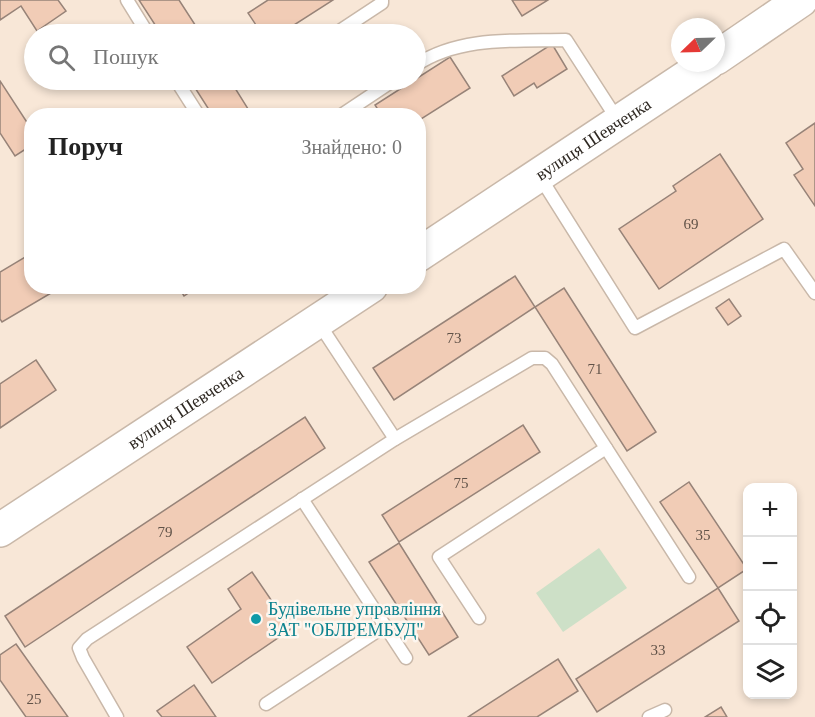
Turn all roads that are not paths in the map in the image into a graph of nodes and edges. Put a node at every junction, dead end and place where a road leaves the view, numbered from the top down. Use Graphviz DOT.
graph roads {
  1 [pos="127,0"];
  2 [pos="382,0"];
  3 [pos="801,0"];
  4 [pos="142,24"];
  5 [pos="350,24"];
  6 [pos="725,51"];
  7 [pos="426,58"];
  8 [pos="695,72"];
  9 [pos="182,90"];
  10 [pos="379,90"];
  11 [pos="194,108"];
  12 [pos="352,108"];
  13 [pos="619,123"];
  14 [pos="540,176"];
  15 [pos="426,250"];
  16 [pos="815,293"];
  17 [pos="359,294"];
  18 [pos="318,321"];
  19 [pos="394,439"];
  20 [pos="606,448"];
  21 [pos="302,499"];
  22 [pos="0,530"];
  23 [pos="688,577"];
  24 [pos="479,618"];
  25 [pos="385,626"];
  26 [pos="406,658"];
  27 [pos="266,704"];
  28 [pos="665,710"];
  29 [pos="117,717"];
  30 [pos="649,717"];
  1 -- 4 [label="lane"];
  2 -- 5 [label="lane"];
  3 -- 6 [label="street"];
  7 -- 13 [label="lane"];
  8 -- 13 [label="street, вулиця Шевченка"];
  9 -- 11 [label="lane"];
  10 -- 12 [label="lane"];
  13 -- 14 [label="street, вулиця Шевченка"];
  14 -- 15 [label="street, вулиця Шевченка"];
  14 -- 16 [label="lane"];
  17 -- 18 [label="street, вулиця Шевченка"];
  18 -- 19 [label="lane"];
  18 -- 22 [label="street, вулиця Шевченка"];
  19 -- 20 [label="lane"];
  19 -- 21 [label="lane"];
  20 -- 23 [label="lane"];
  20 -- 24 [label="lane"];
  21 -- 25 [label="lane"];
  21 -- 29 [label="lane"];
  25 -- 26 [label="lane"];
  25 -- 27 [label="lane"];
  28 -- 30 [label="lane"];
}
